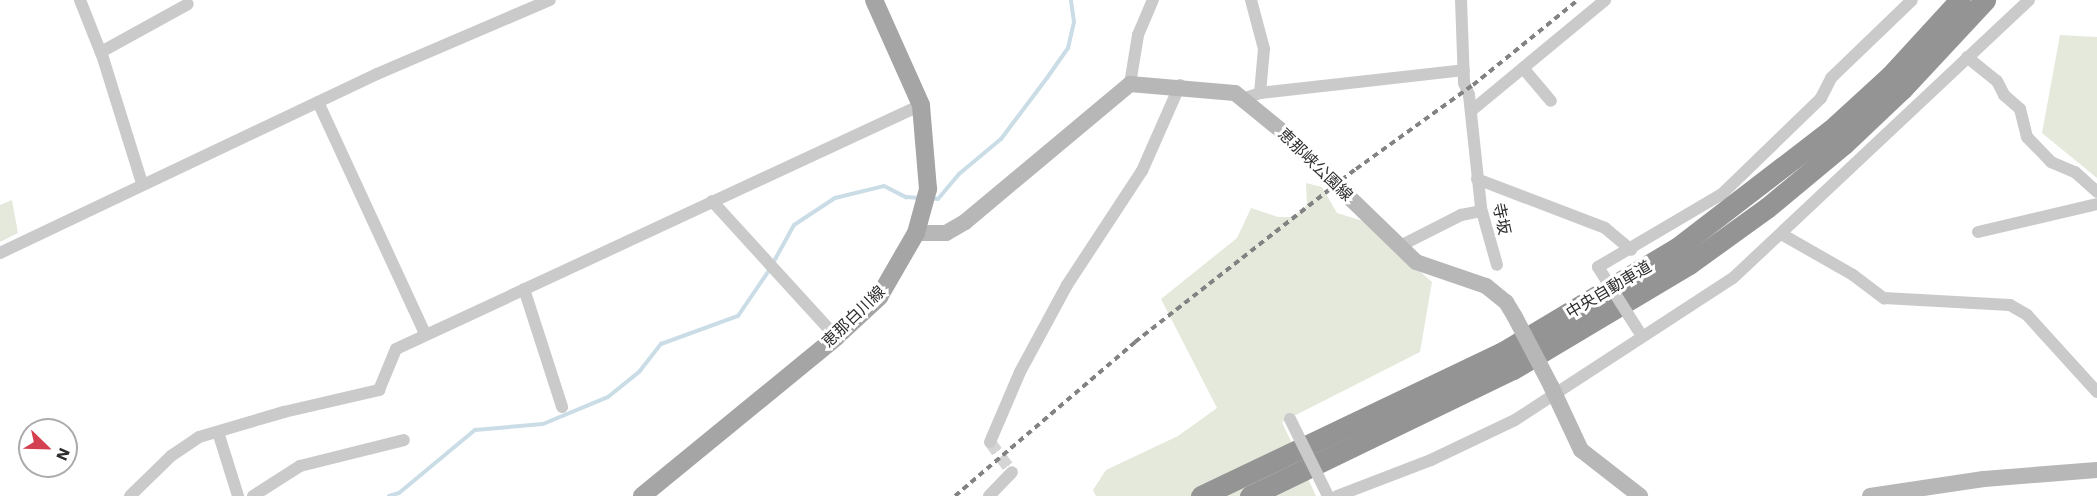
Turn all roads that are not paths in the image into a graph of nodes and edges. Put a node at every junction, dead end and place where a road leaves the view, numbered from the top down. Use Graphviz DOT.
graph roads {
  1 [pos="80,0"];
  2 [pos="550,0"];
  3 [pos="874,0"];
  4 [pos="1153,0"];
  5 [pos="1251,0"];
  6 [pos="1461,0"];
  7 [pos="1605,0"];
  8 [pos="1912,0"];
  9 [pos="1960,0"];
  10 [pos="1985,0"];
  11 [pos="2029,0"];
  12 [pos="188,4"];
  13 [pos="524,6"];
  14 [pos="101,52"];
  15 [pos="1967,57"];
  16 [pos="1523,68"];
  17 [pos="1464,70"];
  18 [pos="1130,84"];
  19 [pos="1179,85"];
  20 [pos="1260,93"];
  21 [pos="1242,99"];
  22 [pos="1551,101"];
  23 [pos="318,102"];
  24 [pos="921,105"];
  25 [pos="1471,111"];
  26 [pos="1477,178"];
  27 [pos="142,183"];
  28 [pos="2097,192"];
  29 [pos="712,201"];
  30 [pos="2097,204"];
  31 [pos="1481,211"];
  32 [pos="916,232"];
  33 [pos="1978,232"];
  34 [pos="1783,235"];
  35 [pos="1398,247"];
  36 [pos="1631,250"];
  37 [pos="0,253"];
  38 [pos="1497,265"];
  39 [pos="524,289"];
  40 [pos="1641,332"];
  41 [pos="426,334"];
  42 [pos="836,337"];
  43 [pos="1553,390"];
  44 [pos="2097,392"];
  45 [pos="562,407"];
  46 [pos="1290,418"];
  47 [pos="218,432"];
  48 [pos="404,440"];
  49 [pos="990,442"];
  50 [pos="2097,470"];
  51 [pos="1012,472"];
  52 [pos="130,496"];
  53 [pos="238,496"];
  54 [pos="253,496"];
  55 [pos="642,496"];
  56 [pos="989,496"];
  57 [pos="1201,496"];
  58 [pos="1250,496"];
  59 [pos="1328,496"];
  60 [pos="1337,496"];
  61 [pos="1640,496"];
  62 [pos="1870,496"];
  1 -- 14 [label="street"];
  2 -- 13 [label="street"];
  3 -- 24 [label="main road, 恵那白川線"];
  4 -- 18 [label="street"];
  5 -- 20 [label="street"];
  6 -- 17 [label="street, 寺坂"];
  7 -- 16 [label="street"];
  8 -- 36 [label="street"];
  9 -- 57 [label="highway, 中央自動車道"];
  10 -- 58 [label="highway, 中央自動車道"];
  11 -- 15 [label="street"];
  12 -- 14 [label="street"];
  13 -- 23 [label="street"];
  14 -- 27 [label="street"];
  15 -- 28 [label="street"];
  15 -- 34 [label="street"];
  16 -- 22 [label="street"];
  16 -- 25 [label="street"];
  17 -- 20 [label="street"];
  17 -- 25 [label="street, 寺坂"];
  18 -- 19 [label="main road, 恵那峡公園線"];
  18 -- 32 [label="main road"];
  19 -- 21 [label="main road, 恵那峡公園線"];
  19 -- 49 [label="street"];
  20 -- 21 [label="street"];
  21 -- 35 [label="main road, 恵那峡公園線, bridge"];
  23 -- 27 [label="street"];
  23 -- 41 [label="street"];
  24 -- 29 [label="street"];
  24 -- 32 [label="main road, 恵那白川線"];
  25 -- 26 [label="street, 寺坂"];
  26 -- 31 [label="street, 寺坂"];
  26 -- 36 [label="street"];
  27 -- 37 [label="street"];
  29 -- 39 [label="street"];
  29 -- 42 [label="street"];
  30 -- 33 [label="street"];
  31 -- 35 [label="street"];
  31 -- 38 [label="street, 寺坂"];
  32 -- 42 [label="main road, 恵那白川線"];
  34 -- 40 [label="street"];
  34 -- 44 [label="street"];
  35 -- 43 [label="main road, 恵那峡公園線, bridge"];
  36 -- 40 [label="street, bridge"];
  39 -- 41 [label="street"];
  39 -- 45 [label="street"];
  40 -- 43 [label="street"];
  41 -- 47 [label="street"];
  42 -- 55 [label="main road, 恵那白川線"];
  43 -- 60 [label="street"];
  43 -- 61 [label="main road, 恵那峡公園線"];
  46 -- 59 [label="street, bridge"];
  47 -- 52 [label="street"];
  47 -- 53 [label="street"];
  48 -- 54 [label="street"];
  50 -- 62 [label="main road"];
  51 -- 56 [label="street"];
}
